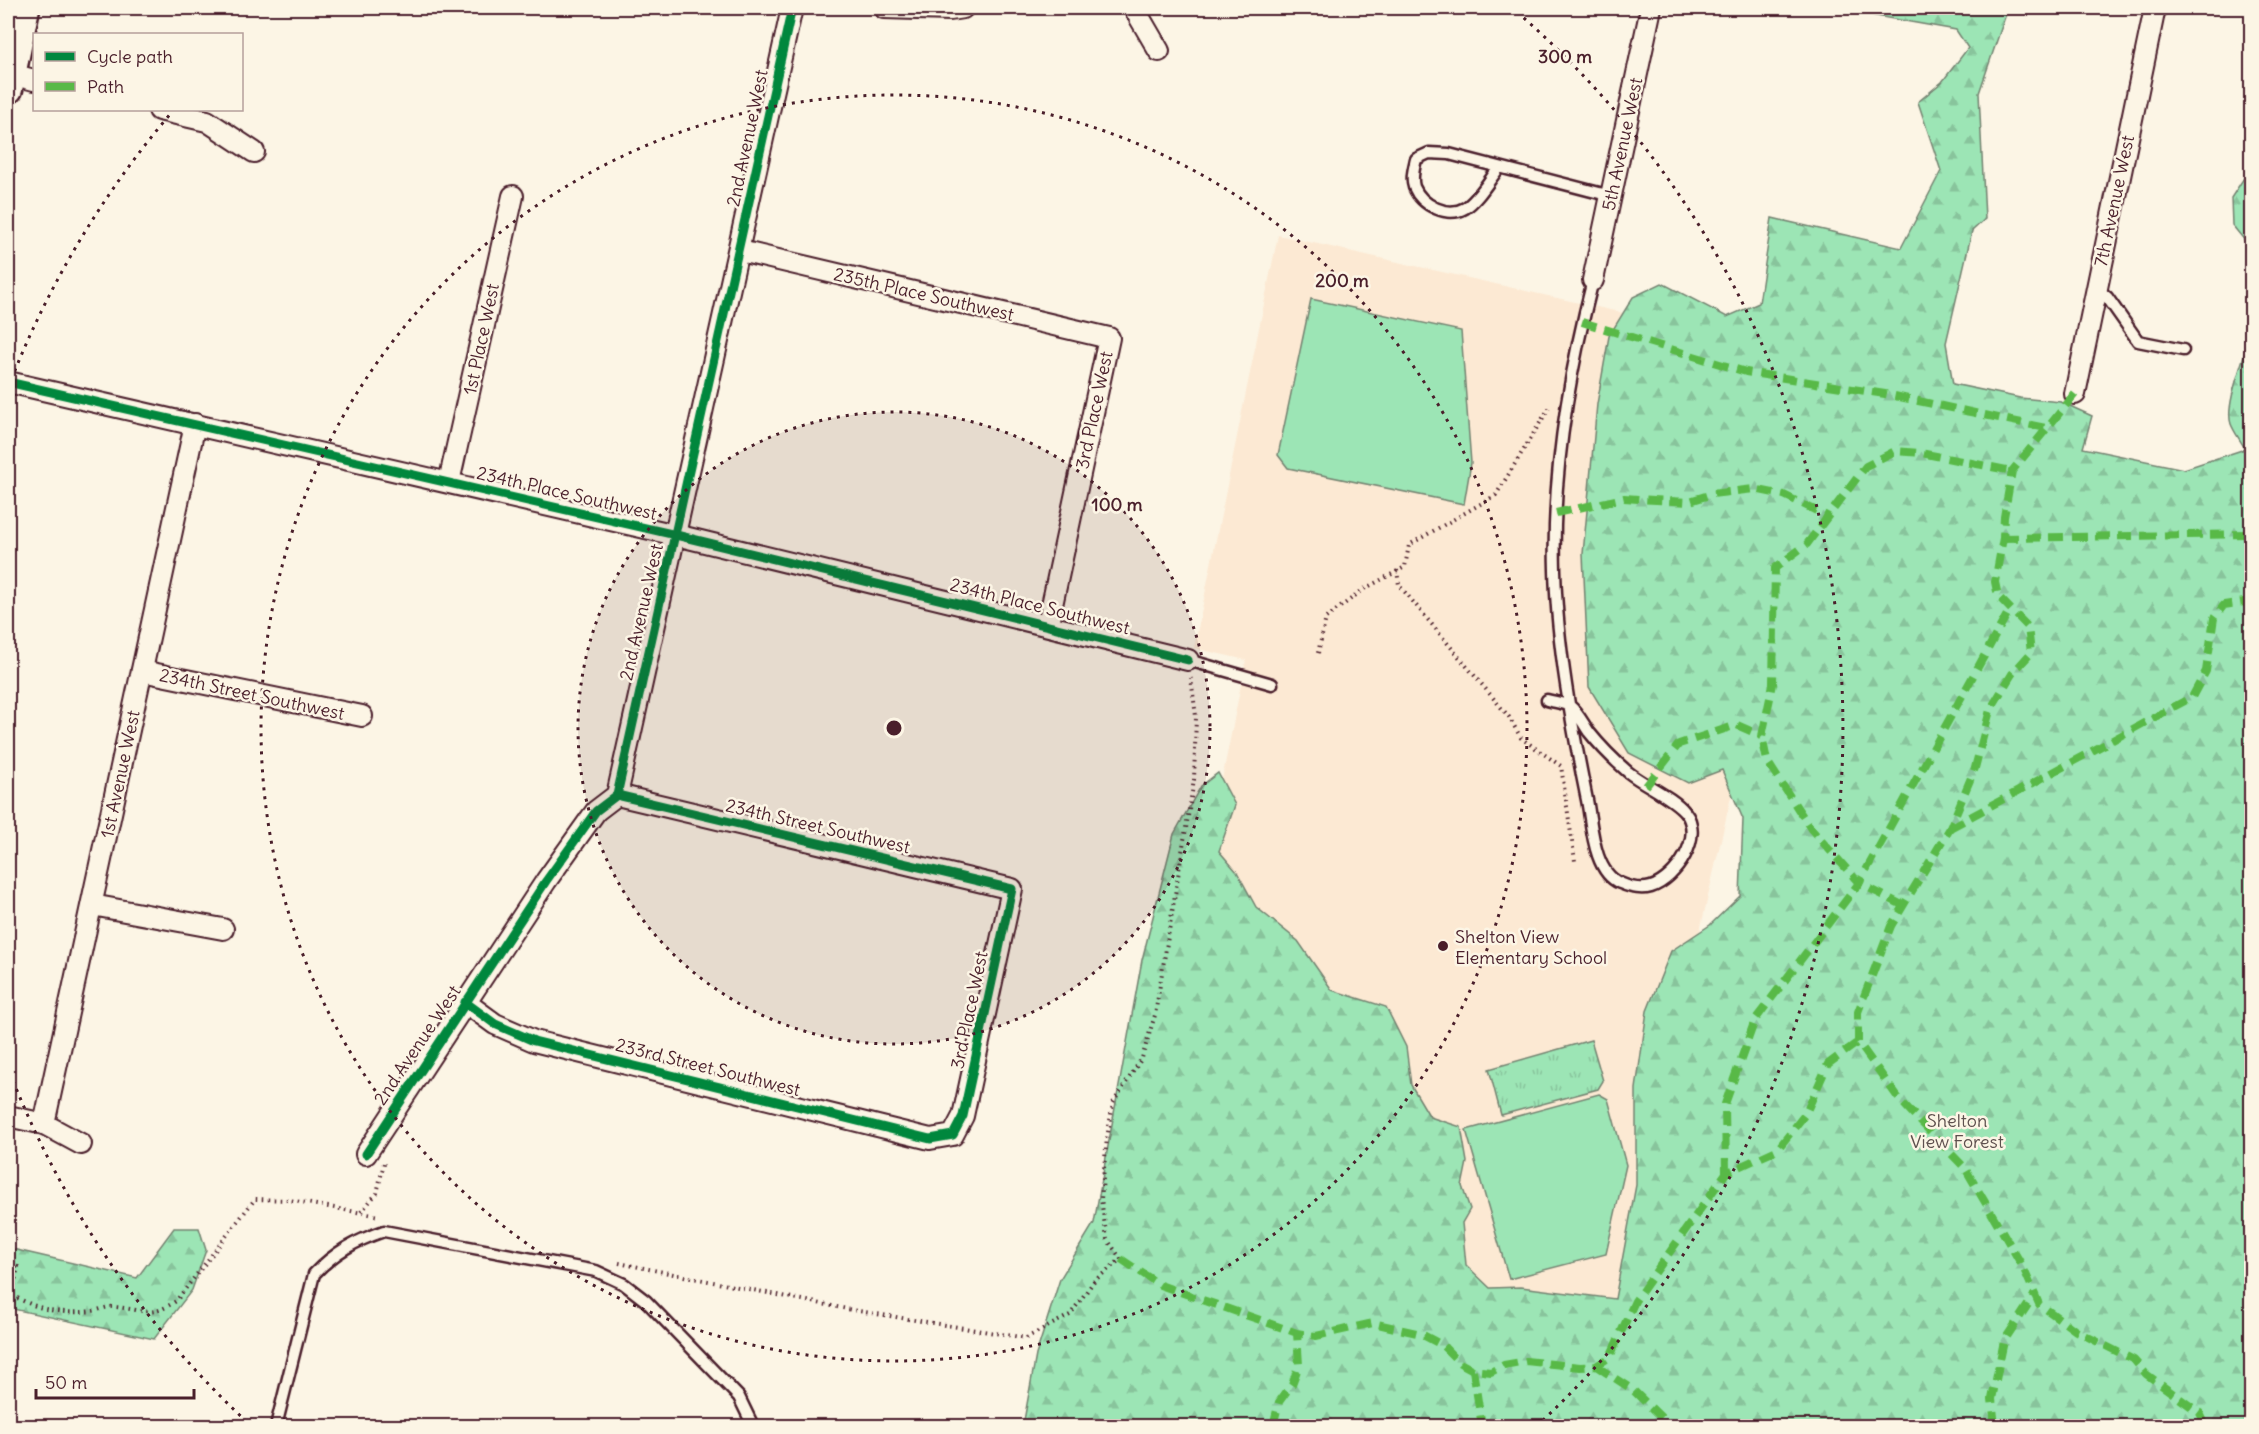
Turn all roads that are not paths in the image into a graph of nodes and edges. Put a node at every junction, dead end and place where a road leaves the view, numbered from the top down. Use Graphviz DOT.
graph roads {
  1 [pos="25,8"];
  2 [pos="792,8"];
  3 [pos="884,8"];
  4 [pos="963,8"];
  5 [pos="1134,8"];
  6 [pos="1652,8"];
  7 [pos="2155,8"];
  8 [pos="1159,51"];
  9 [pos="18,81"];
  10 [pos="163,111"];
  11 [pos="254,152"];
  12 [pos="1499,168"];
  13 [pos="513,196"];
  14 [pos="1611,196"];
  15 [pos="740,251"];
  16 [pos="1593,280"];
  17 [pos="2095,288"];
  18 [pos="1109,338"];
  19 [pos="2183,350"];
  20 [pos="8,382"];
  21 [pos="2075,394"];
  22 [pos="195,424"];
  23 [pos="449,482"];
  24 [pos="676,535"];
  25 [pos="1048,624"];
  26 [pos="1188,660"];
  27 [pos="142,671"];
  28 [pos="1272,684"];
  29 [pos="1547,700"];
  30 [pos="1571,707"];
  31 [pos="362,716"];
  32 [pos="617,795"];
  33 [pos="1012,889"];
  34 [pos="92,905"];
  35 [pos="223,929"];
  36 [pos="465,1002"];
  37 [pos="8,1116"];
  38 [pos="44,1124"];
  39 [pos="953,1135"];
  40 [pos="81,1144"];
  41 [pos="370,1146"];
  42 [pos="276,1426"];
  43 [pos="753,1426"];
  1 -- 9 [label="main road"];
  2 -- 15 [label="street, 2nd Avenue West"];
  3 -- 4 [label="street"];
  5 -- 8 [label="street"];
  6 -- 14 [label="street, 5th Avenue West"];
  7 -- 17 [label="street, 7th Avenue West"];
  10 -- 11 [label="street"];
  12 -- 12 [label="lane"];
  12 -- 14 [label="lane"];
  13 -- 23 [label="street, 1st Place West"];
  14 -- 16 [label="street, 5th Avenue West"];
  15 -- 18 [label="street, 235th Place Southwest"];
  15 -- 24 [label="street, 2nd Avenue West"];
  16 -- 30 [label="lane"];
  17 -- 19 [label="lane"];
  17 -- 21 [label="street, 7th Avenue West"];
  18 -- 25 [label="street, 3rd Place West"];
  20 -- 22 [label="street, 234th Place Southwest"];
  22 -- 23 [label="street, 234th Place Southwest"];
  22 -- 27 [label="street, 1st Avenue West"];
  23 -- 24 [label="street, 234th Place Southwest"];
  24 -- 25 [label="street, 234th Place Southwest"];
  24 -- 32 [label="street, 2nd Avenue West"];
  25 -- 26 [label="street, 234th Place Southwest"];
  26 -- 28 [label="lane"];
  27 -- 31 [label="street, 234th Street Southwest"];
  27 -- 34 [label="street, 1st Avenue West"];
  29 -- 30 [label="lane"];
  30 -- 30 [label="lane"];
  32 -- 33 [label="street, 234th Street Southwest"];
  32 -- 36 [label="street, 2nd Avenue West"];
  33 -- 39 [label="street, 3rd Place West"];
  34 -- 35 [label="street"];
  34 -- 38 [label="street, 1st Avenue West"];
  36 -- 39 [label="street, 233rd Street Southwest"];
  36 -- 41 [label="street, 2nd Avenue West"];
  37 -- 38 [label="street"];
  38 -- 40 [label="street"];
  42 -- 43 [label="lane"];
}
